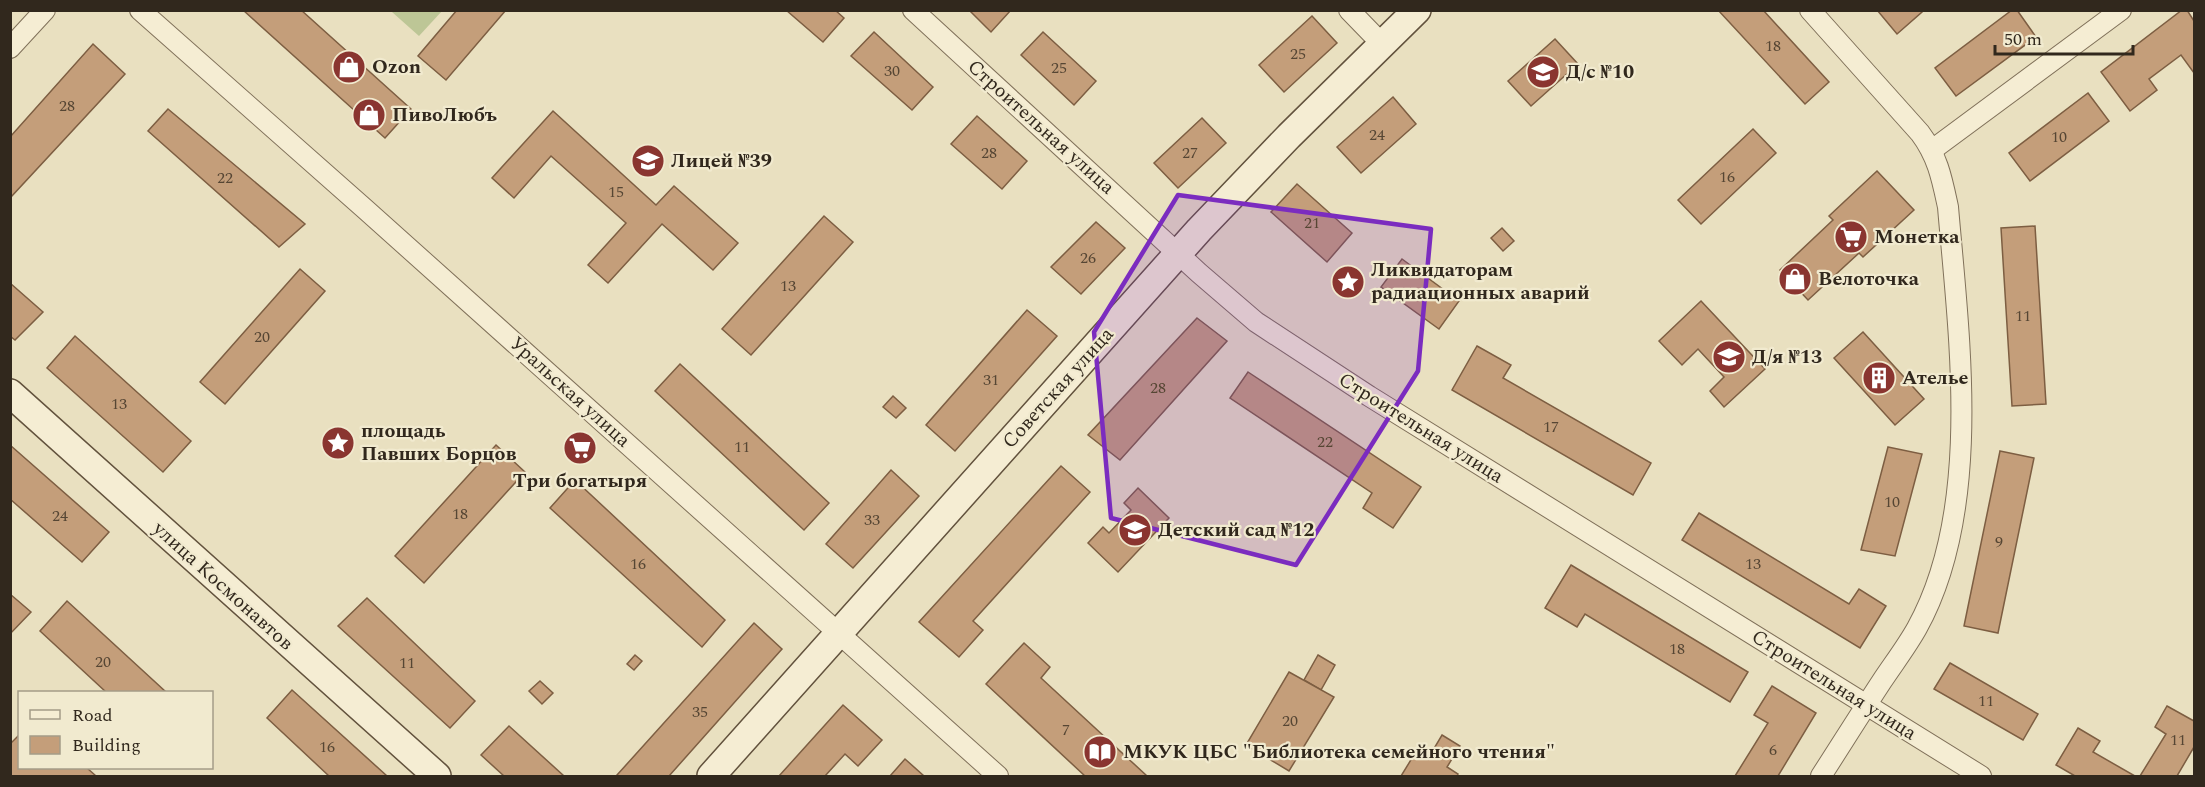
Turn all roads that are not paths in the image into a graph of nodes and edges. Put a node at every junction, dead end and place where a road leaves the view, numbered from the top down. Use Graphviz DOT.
graph roads {
  1 [pos="45,10"];
  2 [pos="140,10"];
  3 [pos="913,10"];
  4 [pos="1349,10"];
  5 [pos="1417,10"];
  6 [pos="1810,10"];
  7 [pos="2121,10"];
  8 [pos="1382,44"];
  9 [pos="10,48"];
  10 [pos="1932,150"];
  11 [pos="1178,253"];
  12 [pos="10,393"];
  13 [pos="840,634"];
  14 [pos="1866,705"];
  15 [pos="437,777"];
  16 [pos="711,777"];
  17 [pos="998,777"];
  18 [pos="1821,777"];
  19 [pos="1981,777"];
  1 -- 9 [label="street"];
  2 -- 13 [label="street, Уральская улица"];
  3 -- 11 [label="street, Строительная улица"];
  4 -- 8 [label="street"];
  5 -- 8 [label="street, Советская улица"];
  6 -- 10 [label="street"];
  7 -- 10 [label="street"];
  8 -- 11 [label="street, Советская улица"];
  10 -- 14 [label="street"];
  11 -- 13 [label="street, Советская улица"];
  11 -- 14 [label="street, Строительная улица"];
  12 -- 15 [label="street, улица Космонавтов"];
  13 -- 16 [label="street, Советская улица"];
  13 -- 17 [label="street, Уральская улица"];
  14 -- 18 [label="street"];
  14 -- 19 [label="street, Строительная улица"];
}
